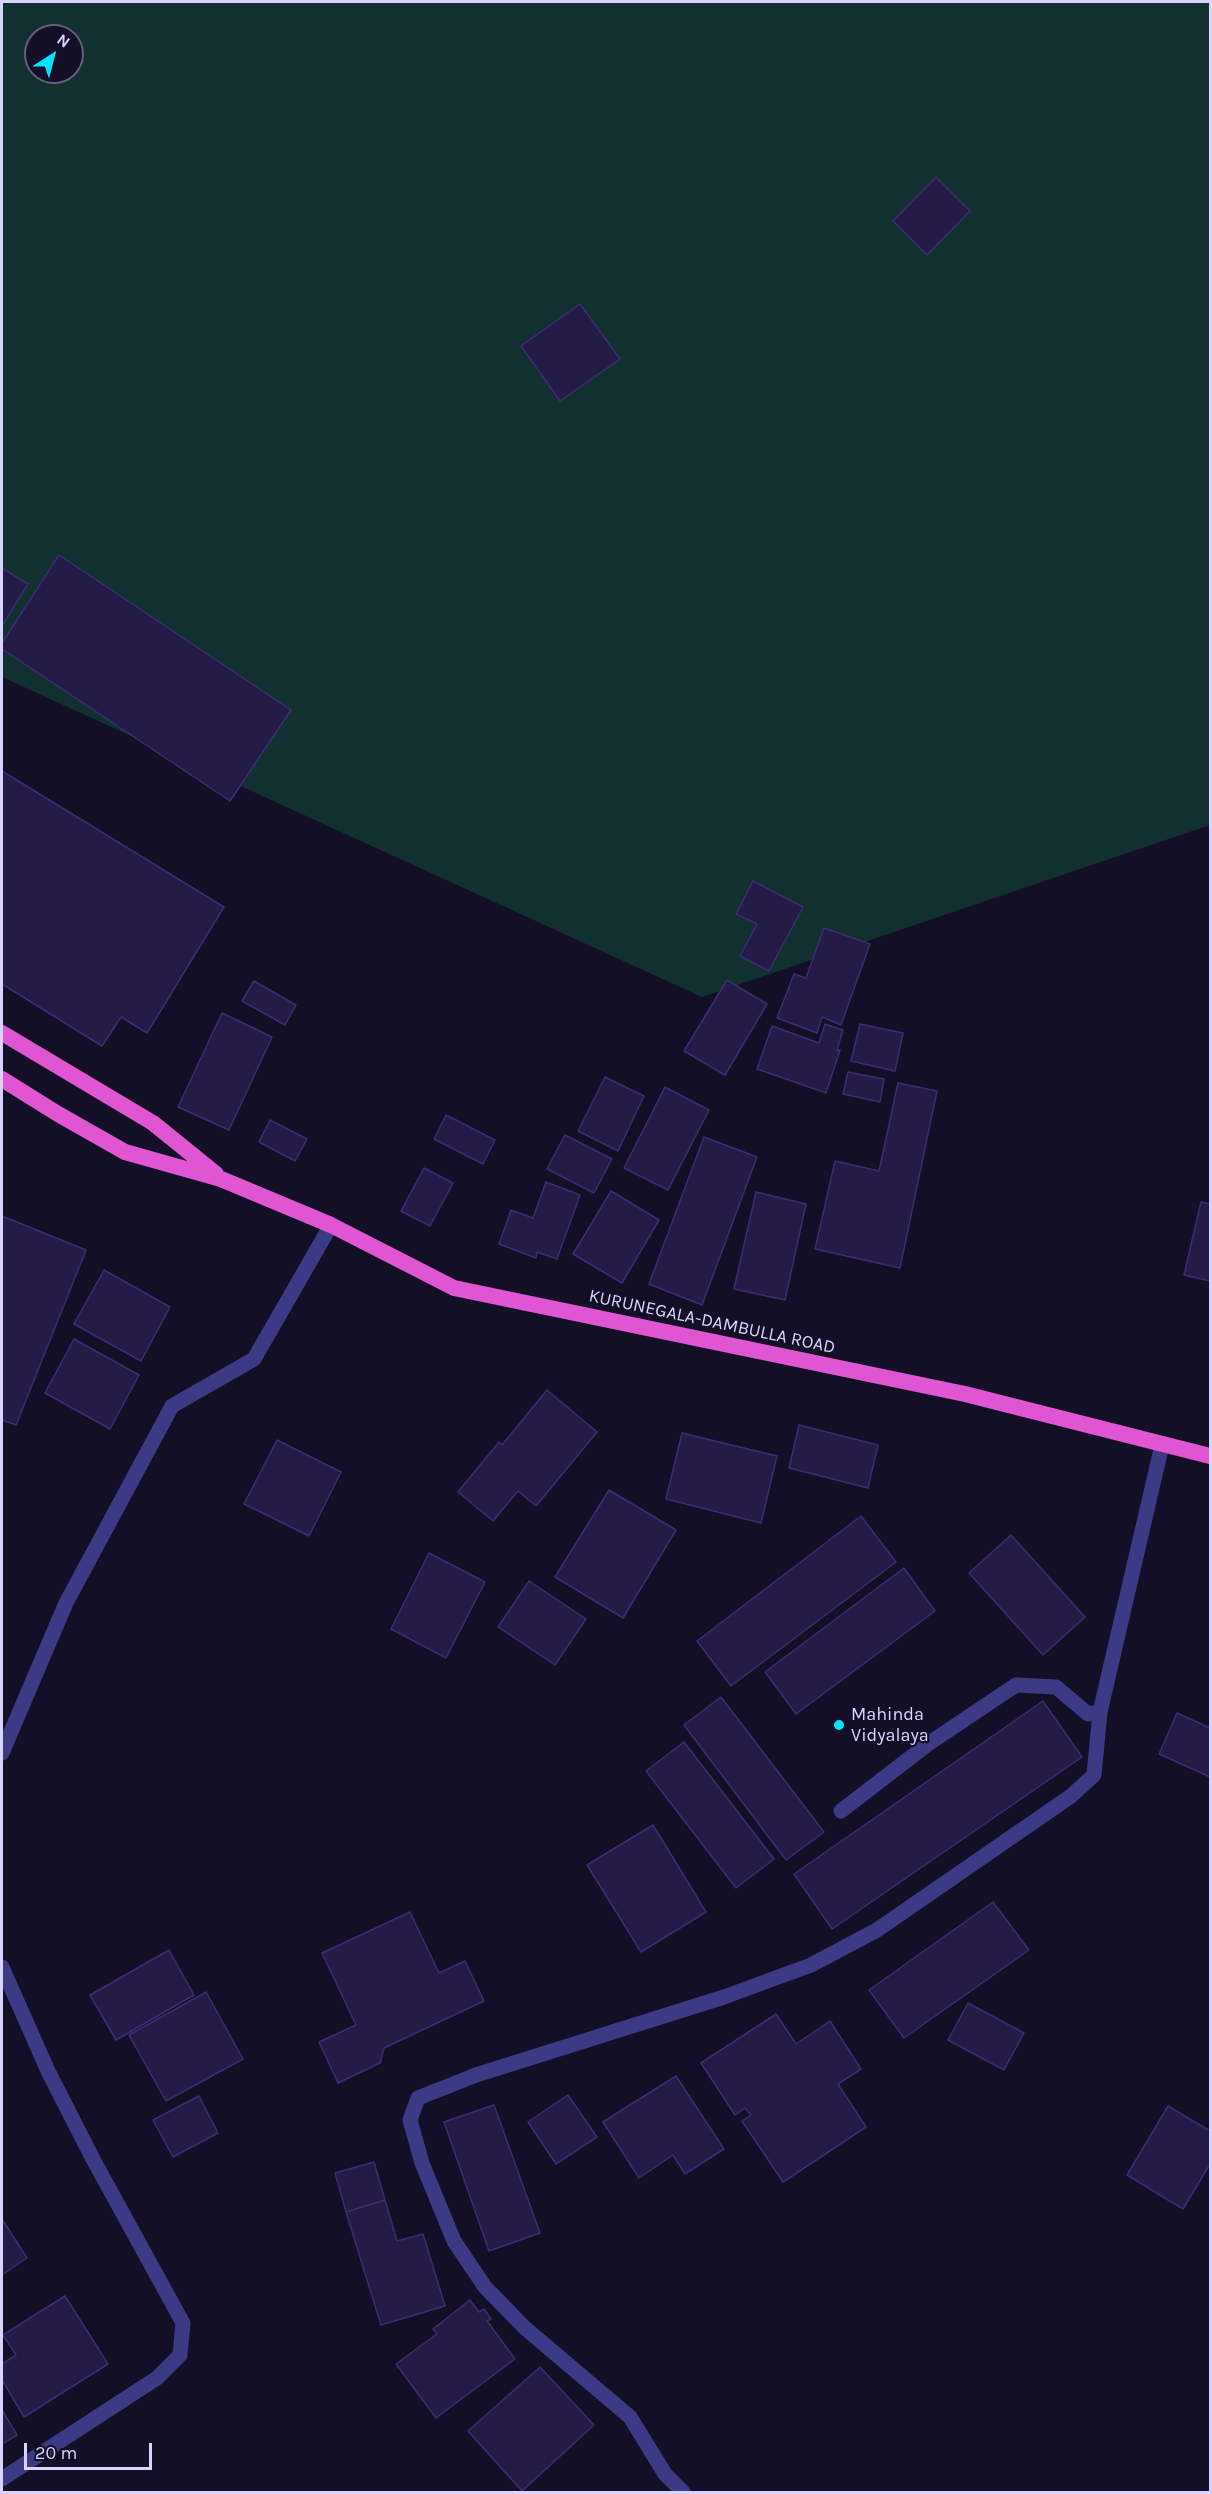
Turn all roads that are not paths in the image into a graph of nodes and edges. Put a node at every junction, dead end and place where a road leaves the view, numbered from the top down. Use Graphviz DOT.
graph roads {
  1 [pos="2,1033"];
  2 [pos="2,1079"];
  3 [pos="221,1179"];
  4 [pos="331,1225"];
  5 [pos="1162,1445"];
  6 [pos="1210,1456"];
  7 [pos="1100,1712"];
  8 [pos="2,1753"];
  9 [pos="841,1811"];
  10 [pos="2,1967"];
  11 [pos="2,2479"];
  12 [pos="683,2493"];
  1 -- 3 [label="highway, KURUNEGALA-DAMBULLA ROAD"];
  2 -- 3 [label="highway, KURUNEGALA-DAMBULLA ROAD"];
  3 -- 4 [label="highway, KURUNEGALA-DAMBULLA ROAD"];
  4 -- 5 [label="highway, KURUNEGALA-DAMBULLA ROAD"];
  4 -- 8 [label="street"];
  5 -- 6 [label="highway, KURUNEGALA-DAMBULLA ROAD"];
  5 -- 7 [label="street"];
  7 -- 9 [label="street"];
  7 -- 12 [label="street"];
  10 -- 11 [label="street"];
}
